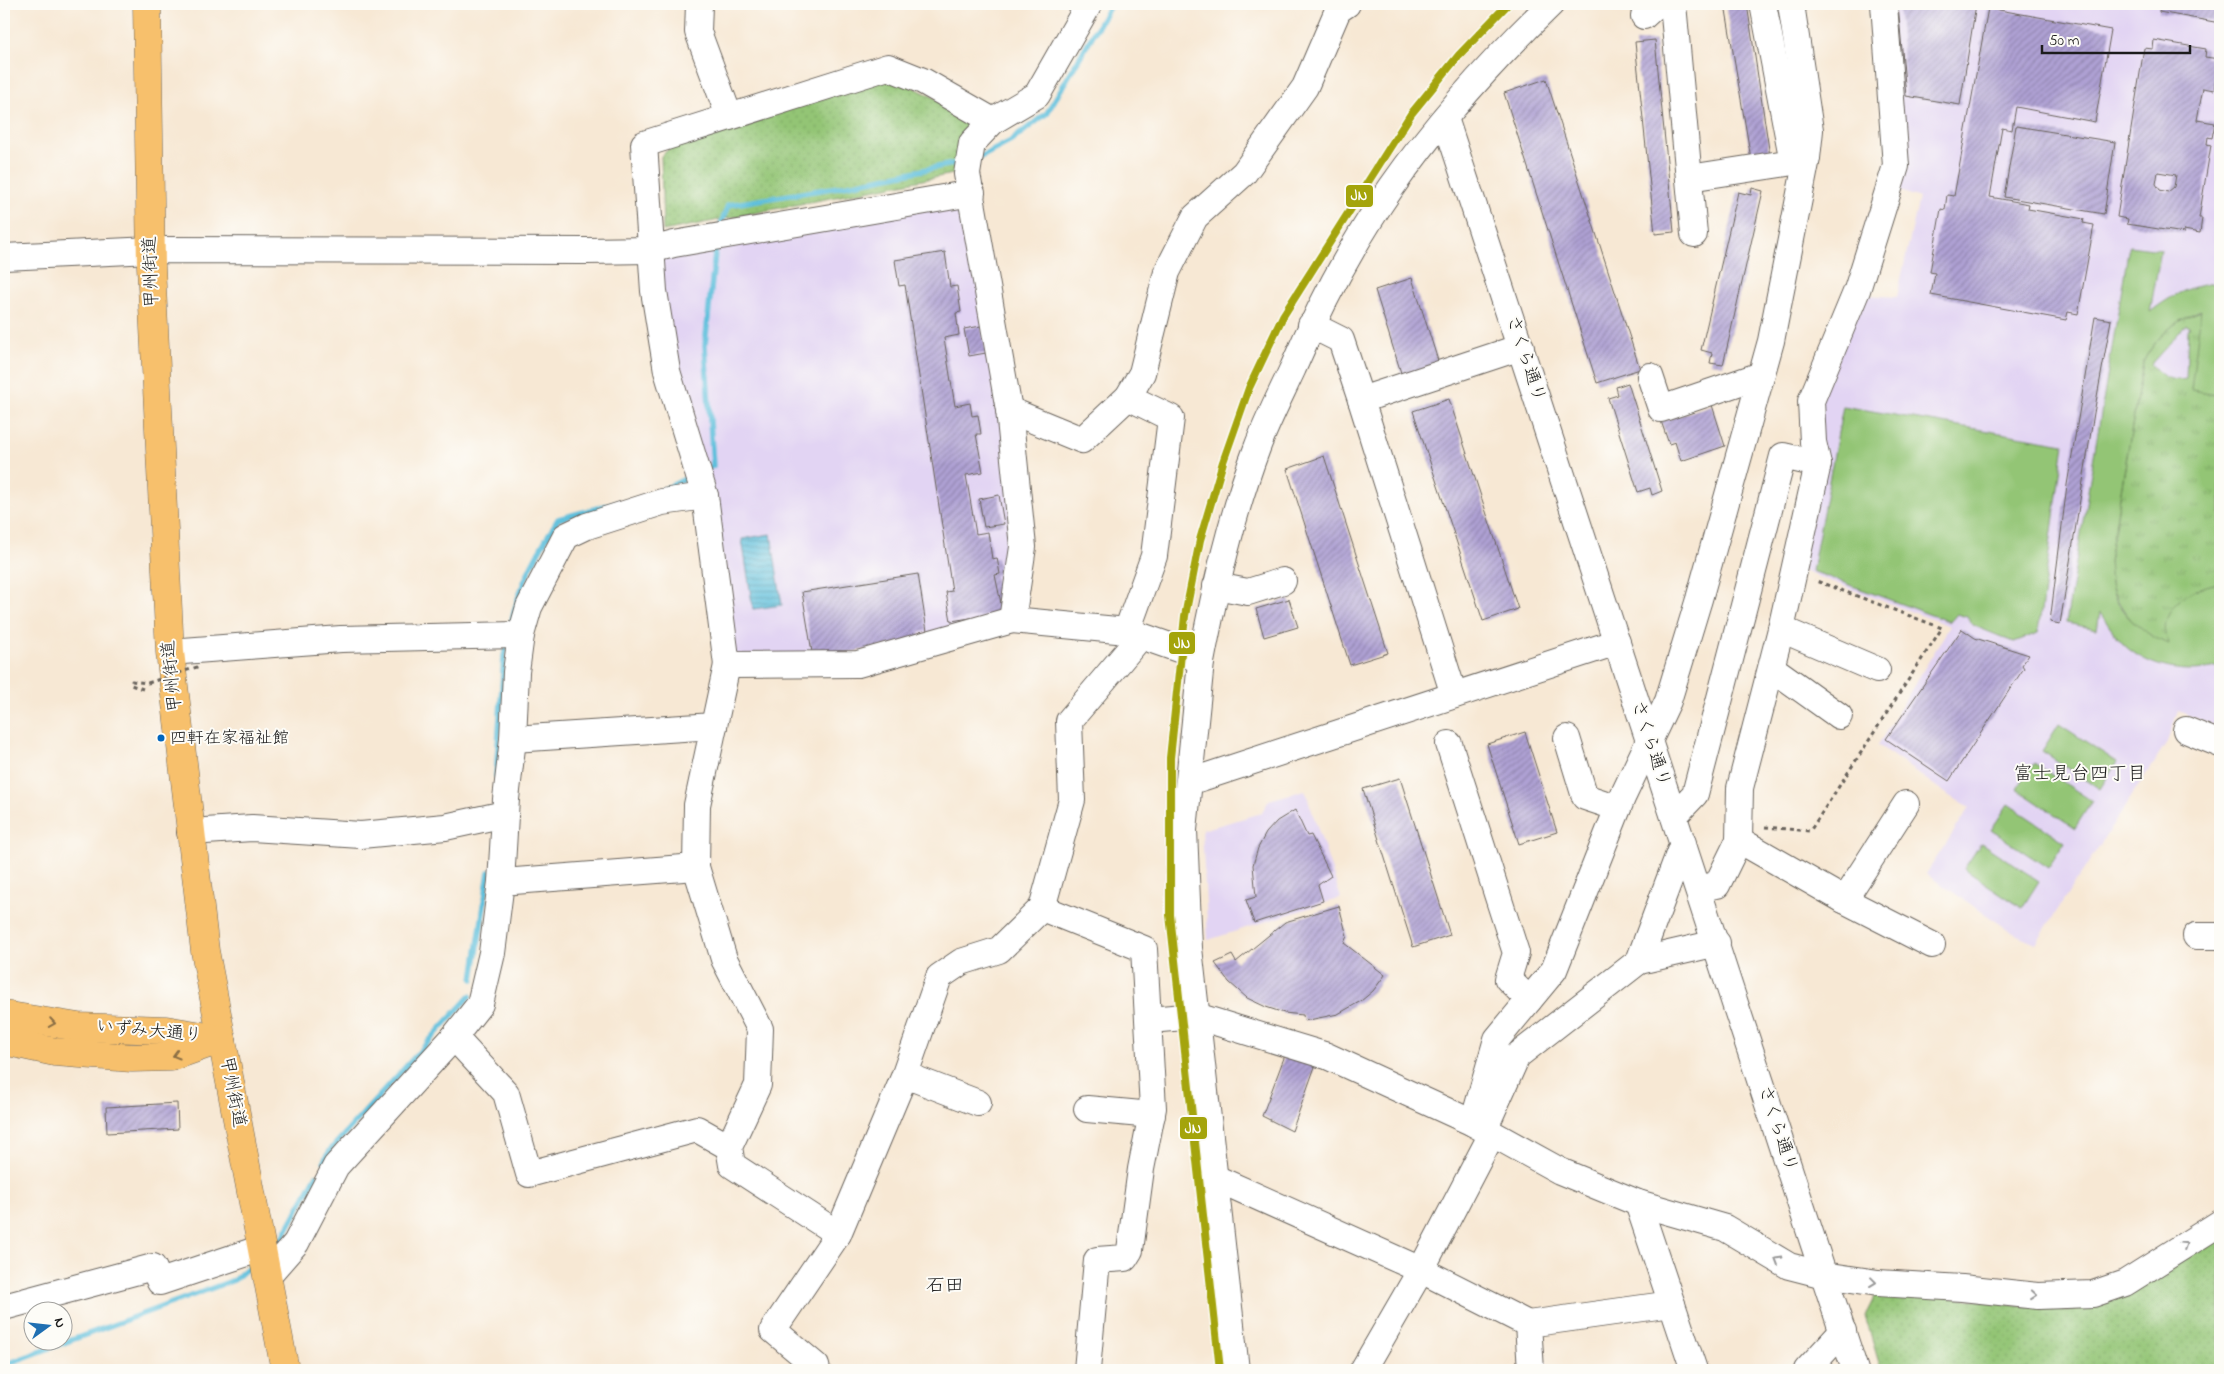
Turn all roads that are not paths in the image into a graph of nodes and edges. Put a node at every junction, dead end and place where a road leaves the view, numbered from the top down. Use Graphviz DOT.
graph roads {
  1 [pos="147,4"];
  2 [pos="699,4"];
  3 [pos="1089,4"];
  4 [pos="1348,4"];
  5 [pos="1552,4"];
  6 [pos="1673,4"];
  7 [pos="1763,4"];
  8 [pos="1791,4"];
  9 [pos="1884,4"];
  10 [pos="729,116"];
  11 [pos="1445,118"];
  12 [pos="993,121"];
  13 [pos="1800,160"];
  14 [pos="1689,178"];
  15 [pos="969,184"];
  16 [pos="1694,234"];
  17 [pos="151,250"];
  18 [pos="651,250"];
  19 [pos="4,257"];
  20 [pos="1311,325"];
  21 [pos="1521,347"];
  22 [pos="1762,375"];
  23 [pos="1650,376"];
  24 [pos="1128,397"];
  25 [pos="1361,400"];
  26 [pos="1009,410"];
  27 [pos="1818,464"];
  28 [pos="701,480"];
  29 [pos="1283,581"];
  30 [pos="1216,586"];
  31 [pos="1012,620"];
  32 [pos="1782,629"];
  33 [pos="1134,633"];
  34 [pos="512,635"];
  35 [pos="1616,642"];
  36 [pos="170,652"];
  37 [pos="1201,662"];
  38 [pos="728,665"];
  39 [pos="1772,668"];
  40 [pos="1877,670"];
  41 [pos="1454,695"];
  42 [pos="1840,716"];
  43 [pos="714,726"];
  44 [pos="2186,730"];
  45 [pos="1567,738"];
  46 [pos="513,739"];
  47 [pos="1650,741"];
  48 [pos="1450,744"];
  49 [pos="2220,744"];
  50 [pos="1189,782"];
  51 [pos="1906,804"];
  52 [pos="1618,808"];
  53 [pos="498,815"];
  54 [pos="1674,816"];
  55 [pos="190,832"];
  56 [pos="1739,840"];
  57 [pos="1683,842"];
  58 [pos="696,866"];
  59 [pos="501,882"];
  60 [pos="1698,888"];
  61 [pos="1844,900"];
  62 [pos="1042,908"];
  63 [pos="1717,943"];
  64 [pos="1932,945"];
  65 [pos="1638,961"];
  66 [pos="1529,1000"];
  67 [pos="4,1015"];
  68 [pos="1196,1016"];
  69 [pos="1149,1020"];
  70 [pos="454,1037"];
  71 [pos="222,1039"];
  72 [pos="4,1041"];
  73 [pos="905,1075"];
  74 [pos="978,1103"];
  75 [pos="1087,1109"];
  76 [pos="1152,1115"];
  77 [pos="1483,1129"];
  78 [pos="729,1147"];
  79 [pos="1213,1177"];
  80 [pos="1638,1203"];
  81 [pos="2220,1223"];
  82 [pos="838,1234"];
  83 [pos="265,1264"];
  84 [pos="1421,1270"];
  85 [pos="1824,1275"];
  86 [pos="1672,1304"];
  87 [pos="4,1307"];
  88 [pos="1528,1324"];
  89 [pos="1843,1331"];
  90 [pos="285,1370"];
  91 [pos="818,1370"];
  92 [pos="1087,1370"];
  93 [pos="1236,1370"];
  94 [pos="1363,1370"];
  95 [pos="1531,1370"];
  96 [pos="1694,1370"];
  97 [pos="1807,1370"];
  98 [pos="1855,1370"];
  1 -- 17 [label="main road, 甲州街道"];
  2 -- 10 [label="street"];
  3 -- 12 [label="street"];
  4 -- 24 [label="street"];
  5 -- 11 [label="street"];
  6 -- 14 [label="street"];
  7 -- 13 [label="street"];
  8 -- 13 [label="street"];
  9 -- 27 [label="street"];
  10 -- 12 [label="street"];
  10 -- 18 [label="street"];
  11 -- 20 [label="street"];
  11 -- 21 [label="street, さくら通り"];
  12 -- 15 [label="street"];
  13 -- 14 [label="street"];
  13 -- 22 [label="street"];
  14 -- 16 [label="street"];
  15 -- 18 [label="street"];
  15 -- 26 [label="street"];
  17 -- 18 [label="street"];
  17 -- 19 [label="street"];
  17 -- 36 [label="main road, 甲州街道"];
  18 -- 28 [label="street"];
  20 -- 25 [label="street"];
  20 -- 30 [label="street"];
  21 -- 25 [label="street"];
  21 -- 35 [label="street, さくら通り"];
  22 -- 23 [label="street"];
  22 -- 47 [label="street"];
  24 -- 26 [label="street"];
  24 -- 33 [label="street"];
  25 -- 41 [label="street"];
  26 -- 31 [label="street"];
  27 -- 32 [label="street"];
  27 -- 54 [label="street"];
  28 -- 34 [label="street"];
  28 -- 38 [label="street"];
  29 -- 30 [label="street"];
  30 -- 37 [label="street"];
  31 -- 33 [label="street"];
  31 -- 38 [label="street"];
  32 -- 39 [label="street"];
  32 -- 40 [label="street"];
  33 -- 37 [label="street"];
  33 -- 62 [label="street"];
  34 -- 36 [label="street"];
  34 -- 46 [label="street"];
  35 -- 41 [label="street"];
  35 -- 47 [label="street, さくら通り"];
  36 -- 55 [label="main road, 甲州街道"];
  37 -- 50 [label="street"];
  38 -- 43 [label="street"];
  39 -- 42 [label="street"];
  39 -- 56 [label="street"];
  41 -- 50 [label="street"];
  43 -- 46 [label="street"];
  43 -- 58 [label="street"];
  44 -- 49 [label="street"];
  45 -- 52 [label="street"];
  46 -- 53 [label="street"];
  47 -- 52 [label="street"];
  47 -- 54 [label="street, さくら通り"];
  48 -- 66 [label="street"];
  50 -- 68 [label="street"];
  51 -- 61 [label="street"];
  52 -- 66 [label="street"];
  53 -- 55 [label="street"];
  53 -- 59 [label="street"];
  54 -- 57 [label="street, さくら通り"];
  55 -- 71 [label="main road, 甲州街道"];
  56 -- 60 [label="street"];
  56 -- 61 [label="street"];
  57 -- 60 [label="street, さくら通り"];
  57 -- 65 [label="street"];
  58 -- 59 [label="street"];
  58 -- 78 [label="street"];
  59 -- 70 [label="street"];
  60 -- 63 [label="street, さくら通り"];
  61 -- 64 [label="street"];
  62 -- 69 [label="street"];
  62 -- 73 [label="street"];
  63 -- 65 [label="street"];
  63 -- 85 [label="street, さくら通り"];
  65 -- 77 [label="street"];
  66 -- 77 [label="street"];
  67 -- 71 [label="main road, いずみ大通り, one-way"];
  68 -- 69 [label="street"];
  68 -- 77 [label="street"];
  68 -- 79 [label="street"];
  69 -- 76 [label="street"];
  70 -- 78 [label="street"];
  70 -- 83 [label="street"];
  71 -- 72 [label="main road, いずみ大通り, one-way"];
  71 -- 83 [label="main road, 甲州街道"];
  73 -- 74 [label="street"];
  73 -- 82 [label="street"];
  75 -- 76 [label="street"];
  76 -- 92 [label="street"];
  77 -- 80 [label="street"];
  77 -- 84 [label="street"];
  78 -- 82 [label="street"];
  79 -- 84 [label="street"];
  79 -- 93 [label="street"];
  85 -- 80 [label="street, one-way"];
  80 -- 86 [label="street"];
  85 -- 81 [label="street, one-way"];
  82 -- 91 [label="street"];
  83 -- 87 [label="street"];
  83 -- 90 [label="main road, 甲州街道"];
  84 -- 88 [label="street"];
  84 -- 94 [label="street"];
  85 -- 89 [label="street, さくら通り"];
  86 -- 88 [label="street"];
  86 -- 96 [label="street"];
  88 -- 95 [label="street"];
  89 -- 97 [label="street"];
  89 -- 98 [label="street, さくら通り"];
}
